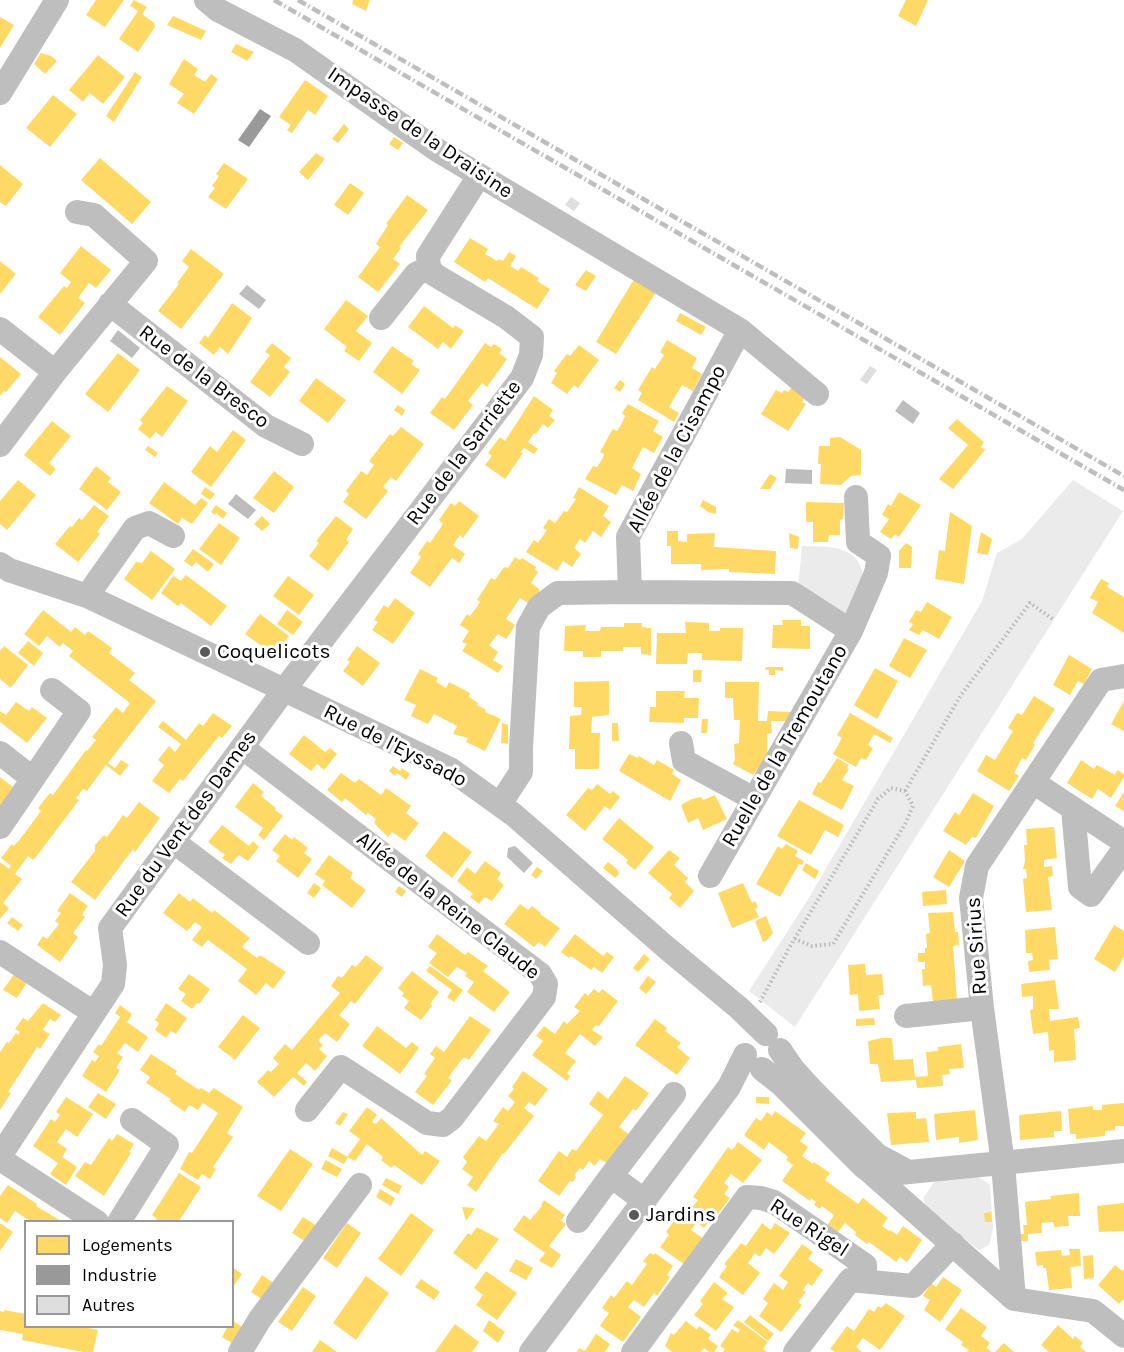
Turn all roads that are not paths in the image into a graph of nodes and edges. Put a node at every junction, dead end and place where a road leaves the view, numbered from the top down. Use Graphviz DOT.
graph roads {
  1 [pos="57,0"];
  2 [pos="206,0"];
  3 [pos="0,93"];
  4 [pos="479,176"];
  5 [pos="77,212"];
  6 [pos="429,268"];
  7 [pos="110,304"];
  8 [pos="381,318"];
  9 [pos="0,329"];
  10 [pos="740,330"];
  11 [pos="55,372"];
  12 [pos="817,394"];
  13 [pos="302,444"];
  14 [pos="0,445"];
  15 [pos="856,497"];
  16 [pos="173,536"];
  17 [pos="3,572"];
  18 [pos="630,592"];
  19 [pos="87,596"];
  20 [pos="851,631"];
  21 [pos="1124,676"];
  22 [pos="52,690"];
  23 [pos="284,690"];
  24 [pos="681,743"];
  25 [pos="243,748"];
  26 [pos="0,753"];
  27 [pos="32,778"];
  28 [pos="1033,782"];
  29 [pos="754,799"];
  30 [pos="500,804"];
  31 [pos="1073,809"];
  32 [pos="0,827"];
  33 [pos="174,842"];
  34 [pos="1124,842"];
  35 [pos="1124,849"];
  36 [pos="710,876"];
  37 [pos="308,944"];
  38 [pos="0,952"];
  39 [pos="982,1008"];
  40 [pos="94,1013"];
  41 [pos="906,1016"];
  42 [pos="756,1042"];
  43 [pos="674,1094"];
  44 [pos="307,1110"];
  45 [pos="132,1120"];
  46 [pos="1124,1151"];
  47 [pos="0,1158"];
  48 [pos="1003,1164"];
  49 [pos="865,1168"];
  50 [pos="936,1170"];
  51 [pos="907,1172"];
  52 [pos="611,1176"];
  53 [pos="360,1185"];
  54 [pos="645,1201"];
  55 [pos="918,1214"];
  56 [pos="95,1220"];
  57 [pos="120,1220"];
  58 [pos="578,1221"];
  59 [pos="953,1244"];
  60 [pos="865,1281"];
  61 [pos="1014,1299"];
  62 [pos="1124,1336"];
  63 [pos="240,1352"];
  64 [pos="531,1352"];
  65 [pos="633,1352"];
  66 [pos="795,1352"];
  1 -- 3 [label="street"];
  2 -- 4 [label="street, Impasse de la Draisine"];
  4 -- 6 [label="street"];
  4 -- 10 [label="street, Impasse de la Draisine"];
  5 -- 7 [label="street"];
  6 -- 8 [label="street"];
  6 -- 23 [label="street, Rue de la Sarriette"];
  7 -- 11 [label="street"];
  7 -- 13 [label="street, Rue de la Bresco"];
  9 -- 11 [label="street"];
  10 -- 12 [label="street, Impasse de la Draisine"];
  10 -- 18 [label="street, Allée de la Cisampo"];
  11 -- 14 [label="street"];
  15 -- 20 [label="street"];
  16 -- 19 [label="street"];
  17 -- 19 [label="street, Rue de l'Eyssado"];
  18 -- 20 [label="street, Ruelle de la Tremoutano"];
  18 -- 30 [label="street"];
  19 -- 23 [label="street, Rue de l'Eyssado"];
  20 -- 29 [label="street, Ruelle de la Tremoutano"];
  21 -- 28 [label="street, Rue Sirius"];
  22 -- 27 [label="street"];
  23 -- 25 [label="street, Rue du Vent des Dames"];
  23 -- 30 [label="street, Rue de l'Eyssado"];
  24 -- 29 [label="street"];
  25 -- 33 [label="street, Rue du Vent des Dames"];
  25 -- 44 [label="street, Allée de la Reine Claude"];
  26 -- 27 [label="street"];
  27 -- 32 [label="street"];
  28 -- 31 [label="street"];
  28 -- 39 [label="street, Rue Sirius"];
  29 -- 36 [label="street, Ruelle de la Tremoutano"];
  30 -- 42 [label="street, Rue de l'Eyssado"];
  31 -- 34 [label="street"];
  31 -- 35 [label="street"];
  33 -- 37 [label="street"];
  33 -- 40 [label="street, Rue du Vent des Dames"];
  38 -- 40 [label="street"];
  39 -- 41 [label="street"];
  39 -- 48 [label="street, Rue Sirius"];
  40 -- 47 [label="street"];
  42 -- 49 [label="street"];
  42 -- 51 [label="street"];
  42 -- 54 [label="street"];
  43 -- 52 [label="street"];
  45 -- 57 [label="street"];
  46 -- 48 [label="street"];
  47 -- 56 [label="street"];
  48 -- 50 [label="street"];
  48 -- 61 [label="street, Rue Sirius"];
  49 -- 51 [label="street"];
  49 -- 55 [label="street"];
  50 -- 51 [label="street"];
  50 -- 55 [label="street"];
  52 -- 54 [label="street"];
  52 -- 58 [label="street"];
  53 -- 63 [label="street"];
  54 -- 64 [label="street"];
  55 -- 59 [label="street"];
  59 -- 60 [label="street"];
  59 -- 61 [label="street"];
  60 -- 65 [label="street, Rue Rigel"];
  60 -- 66 [label="street, Rue Rigel"];
  61 -- 62 [label="street"];
}
